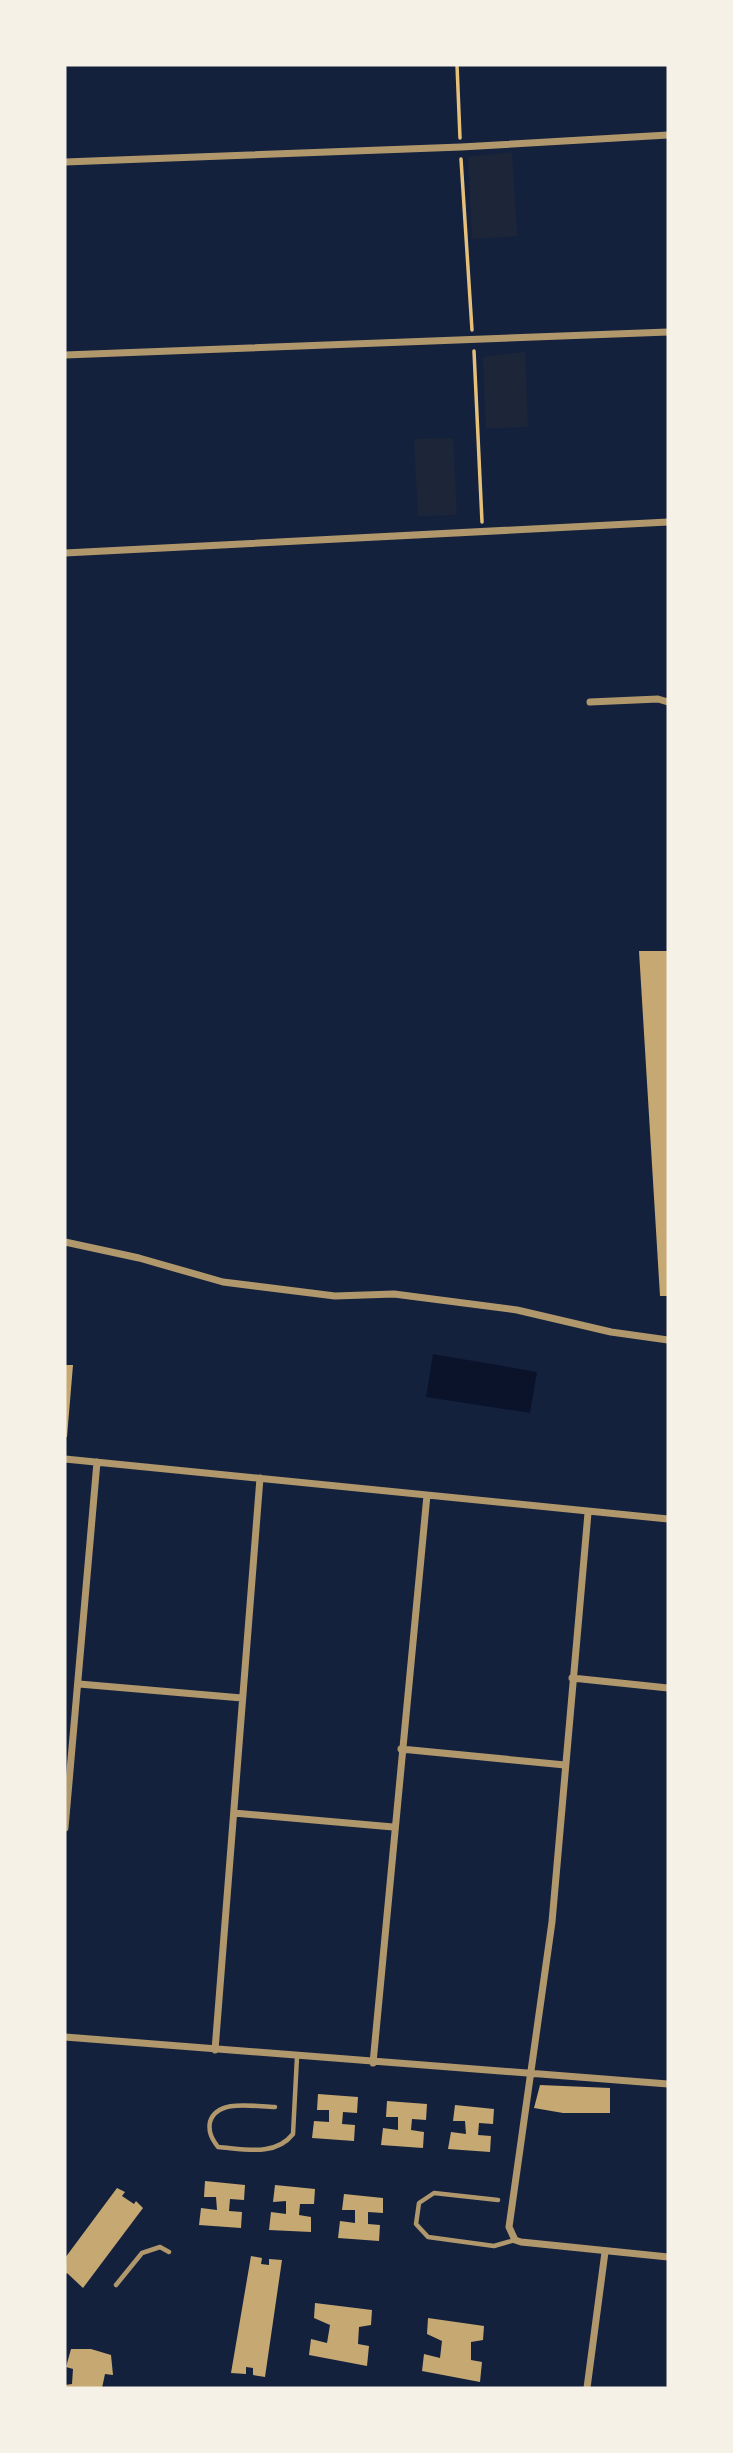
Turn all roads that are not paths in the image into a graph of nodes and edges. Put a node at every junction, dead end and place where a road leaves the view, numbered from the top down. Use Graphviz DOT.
graph roads {
  1 [pos="668,135"];
  2 [pos="65,162"];
  3 [pos="668,332"];
  4 [pos="65,355"];
  5 [pos="668,522"];
  6 [pos="65,553"];
  7 [pos="668,695"];
  8 [pos="658,699"];
  9 [pos="590,702"];
  10 [pos="668,702"];
  11 [pos="65,1242"];
  12 [pos="668,1340"];
  13 [pos="65,1459"];
  14 [pos="97,1462"];
  15 [pos="260,1478"];
  16 [pos="427,1495"];
  17 [pos="588,1513"];
  18 [pos="668,1519"];
  19 [pos="572,1678"];
  20 [pos="79,1684"];
  21 [pos="668,1688"];
  22 [pos="242,1698"];
  23 [pos="401,1749"];
  24 [pos="565,1765"];
  25 [pos="66,1812"];
  26 [pos="233,1813"];
  27 [pos="393,1827"];
  28 [pos="65,1828"];
  29 [pos="65,2037"];
  30 [pos="215,2050"];
  31 [pos="297,2057"];
  32 [pos="373,2063"];
  33 [pos="529,2072"];
  34 [pos="668,2084"];
  35 [pos="275,2107"];
  36 [pos="498,2200"];
  37 [pos="515,2240"];
  38 [pos="169,2252"];
  39 [pos="605,2252"];
  40 [pos="668,2257"];
  41 [pos="116,2285"];
  42 [pos="587,2388"];
  1 -- 2 [label="street"];
  3 -- 4 [label="street"];
  5 -- 6 [label="street"];
  7 -- 8 [label="street"];
  8 -- 9 [label="street"];
  8 -- 10 [label="street"];
  11 -- 12 [label="street"];
  13 -- 14 [label="street"];
  14 -- 15 [label="street"];
  14 -- 20 [label="street"];
  15 -- 16 [label="street"];
  15 -- 22 [label="street"];
  16 -- 17 [label="street"];
  16 -- 23 [label="street"];
  17 -- 18 [label="street"];
  17 -- 19 [label="street"];
  19 -- 21 [label="street"];
  19 -- 24 [label="street"];
  20 -- 22 [label="street"];
  20 -- 25 [label="street"];
  22 -- 26 [label="street"];
  23 -- 24 [label="street"];
  23 -- 27 [label="street"];
  24 -- 33 [label="street"];
  25 -- 28 [label="street"];
  26 -- 27 [label="street"];
  26 -- 30 [label="street"];
  27 -- 32 [label="street"];
  29 -- 30 [label="street"];
  30 -- 31 [label="street"];
  31 -- 32 [label="street"];
  31 -- 35 [label="lane"];
  32 -- 33 [label="street"];
  33 -- 34 [label="street"];
  33 -- 37 [label="street"];
  36 -- 37 [label="lane"];
  37 -- 39 [label="street"];
  38 -- 41 [label="lane"];
  39 -- 40 [label="street"];
  39 -- 42 [label="street"];
}
